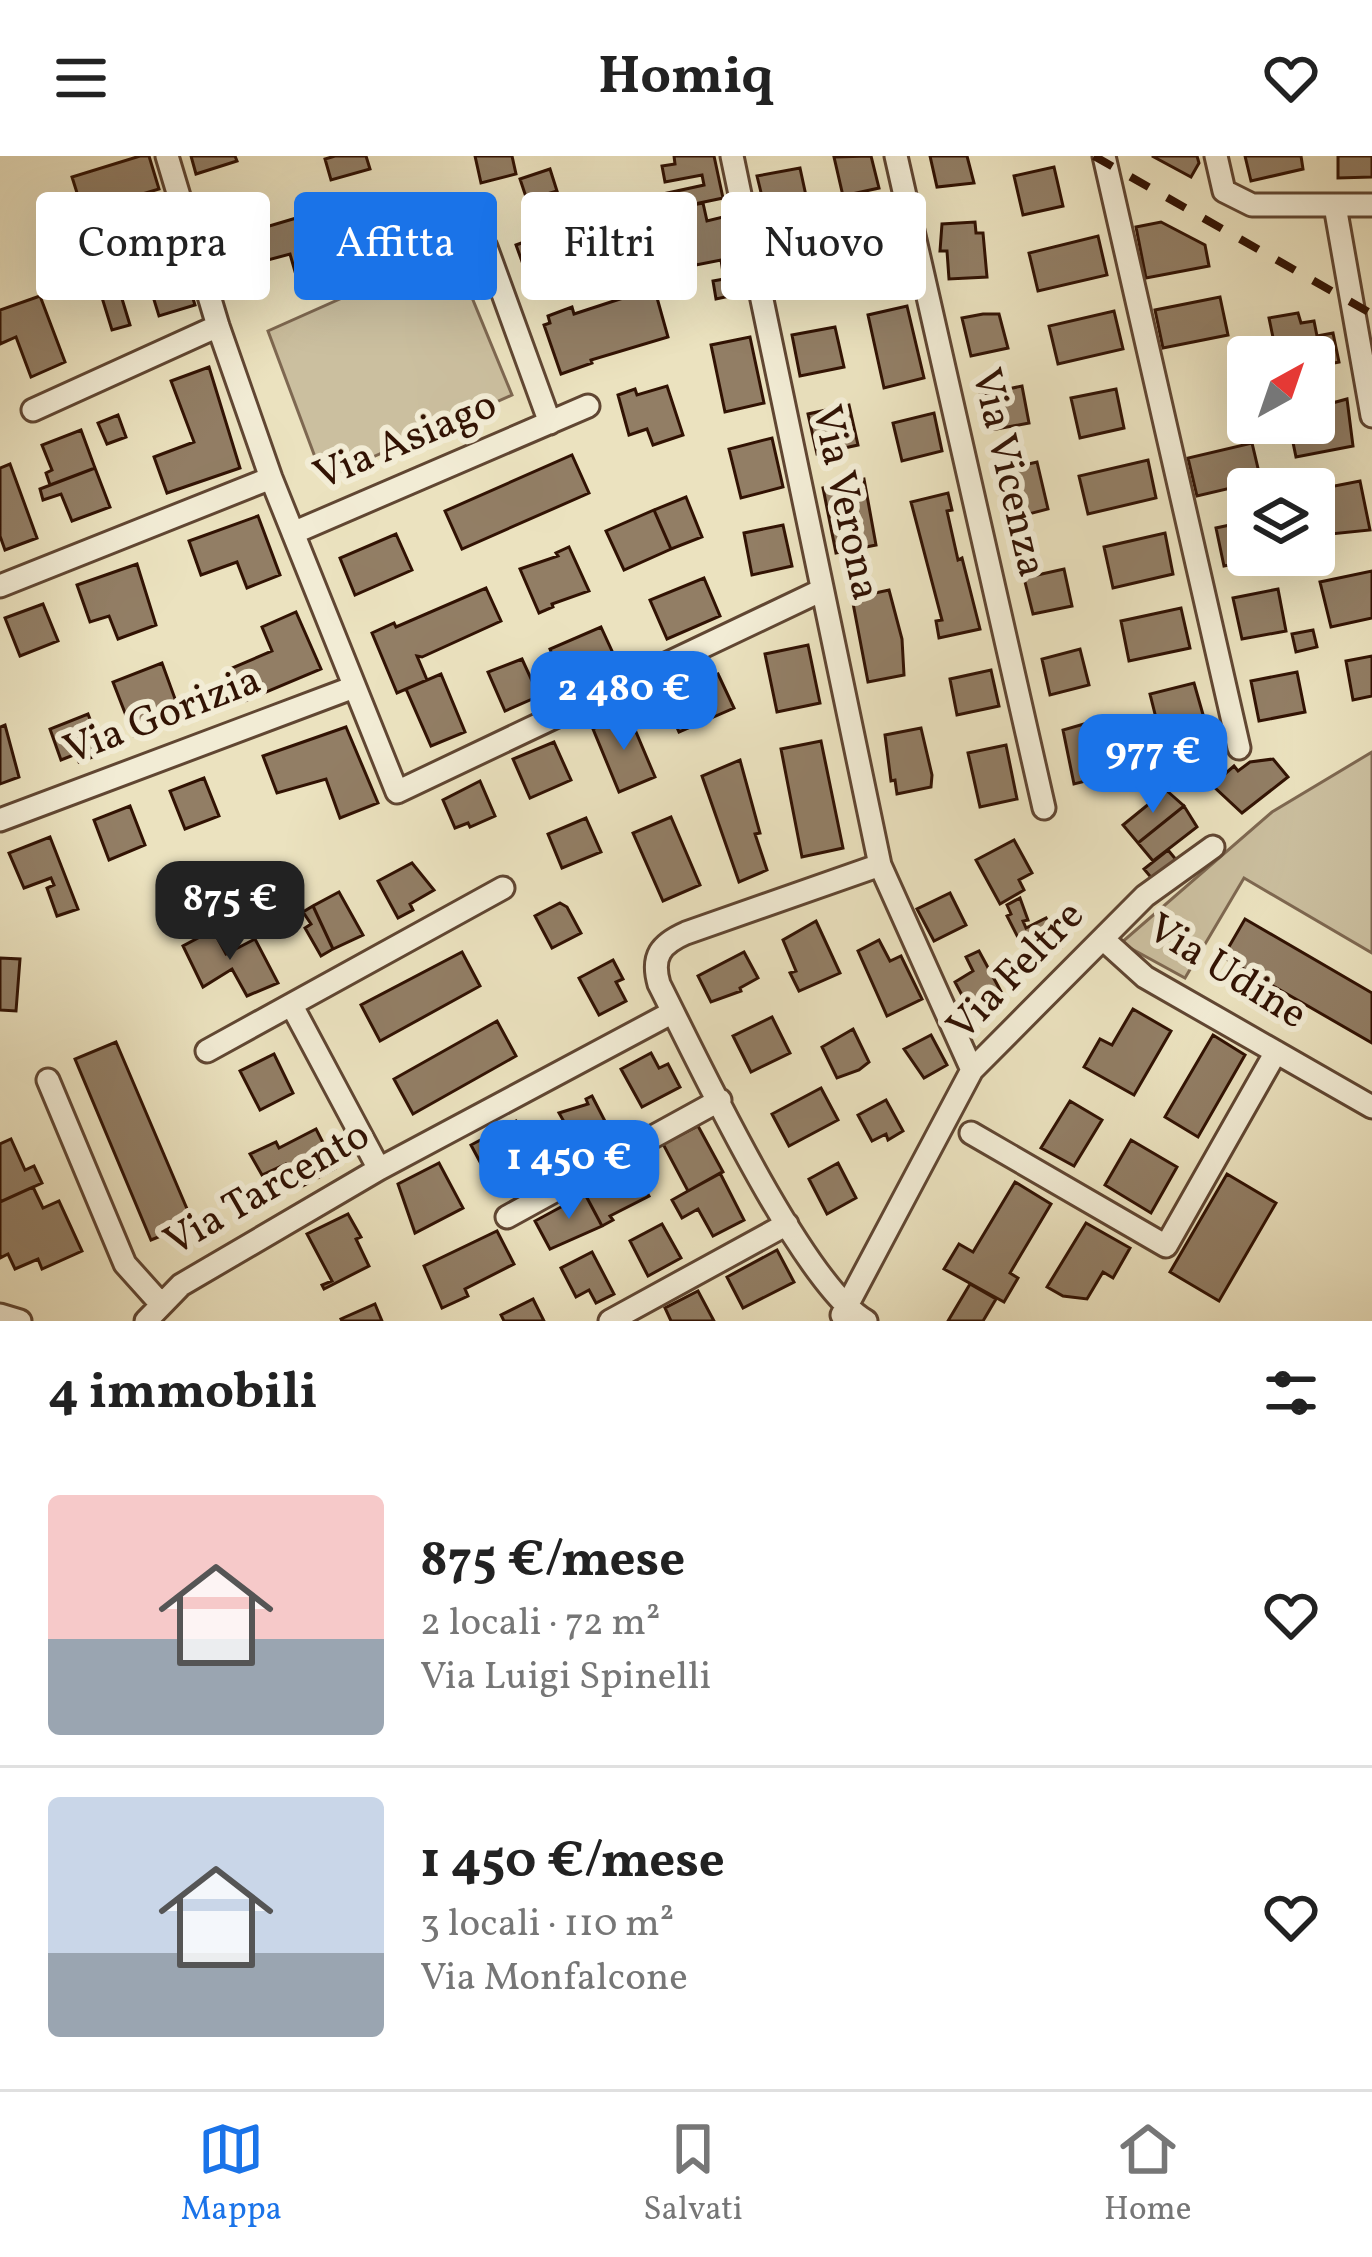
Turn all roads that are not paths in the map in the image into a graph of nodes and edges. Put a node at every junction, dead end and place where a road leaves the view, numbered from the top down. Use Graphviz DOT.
graph roads {
  1 [pos="167,156"];
  2 [pos="731,156"];
  3 [pos="896,156"];
  4 [pos="1103,156"];
  5 [pos="1216,156"];
  6 [pos="1372,205"];
  7 [pos="1335,206"];
  8 [pos="497,277"];
  9 [pos="218,326"];
  10 [pos="588,406"];
  11 [pos="33,410"];
  12 [pos="1372,416"];
  13 [pos="550,422"];
  14 [pos="271,478"];
  15 [pos="293,533"];
  16 [pos="0,586"];
  17 [pos="822,590"];
  18 [pos="354,687"];
  19 [pos="1239,748"];
  20 [pos="1044,808"];
  21 [pos="0,820"];
  22 [pos="1213,847"];
  23 [pos="880,865"];
  24 [pos="502,889"];
  25 [pos="1103,939"];
  26 [pos="292,1006"];
  27 [pos="673,1012"];
  28 [pos="207,1052"];
  29 [pos="1276,1052"];
  30 [pos="972,1070"];
  31 [pos="48,1080"];
  32 [pos="720,1100"];
  33 [pos="1372,1106"];
  34 [pos="971,1133"];
  35 [pos="379,1169"];
  36 [pos="507,1217"];
  37 [pos="787,1224"];
  38 [pos="153,1312"];
  39 [pos="0,1315"];
  40 [pos="843,1315"];
  41 [pos="20,1321"];
  42 [pos="610,1321"];
  43 [pos="866,1321"];
  1 -- 9 [label="street, Via Asiago"];
  2 -- 17 [label="street, Via Verona"];
  3 -- 20 [label="street, Via Vicenza"];
  4 -- 19 [label="street"];
  5 -- 7 [label="street"];
  6 -- 7 [label="street"];
  7 -- 12 [label="street"];
  8 -- 13 [label="street, Via Asiago"];
  9 -- 11 [label="street"];
  9 -- 14 [label="street, Via Asiago"];
  10 -- 13 [label="street, Via Asiago"];
  13 -- 15 [label="street, Via Asiago"];
  14 -- 15 [label="street, Via Asiago"];
  14 -- 16 [label="street"];
  15 -- 18 [label="street, Via Asiago"];
  17 -- 18 [label="street, Via Asiago"];
  17 -- 23 [label="street, Via Verona"];
  18 -- 21 [label="street, Via Gorizia"];
  22 -- 25 [label="street, Via Feltre"];
  23 -- 27 [label="street"];
  23 -- 30 [label="street, Via Verona"];
  24 -- 26 [label="street"];
  25 -- 29 [label="street, Via Udine"];
  25 -- 30 [label="street, Via Feltre"];
  26 -- 28 [label="street"];
  26 -- 35 [label="street"];
  27 -- 32 [label="street"];
  27 -- 35 [label="street, Via Tarcento"];
  29 -- 33 [label="street, Via Udine"];
  29 -- 34 [label="street"];
  30 -- 40 [label="street, Via Feltre"];
  31 -- 38 [label="street, Via Tarcento"];
  32 -- 36 [label="street"];
  32 -- 37 [label="street"];
  35 -- 38 [label="street, Via Tarcento"];
  37 -- 40 [label="street"];
  37 -- 42 [label="street"];
  39 -- 41 [label="street"];
  40 -- 43 [label="street"];
}
